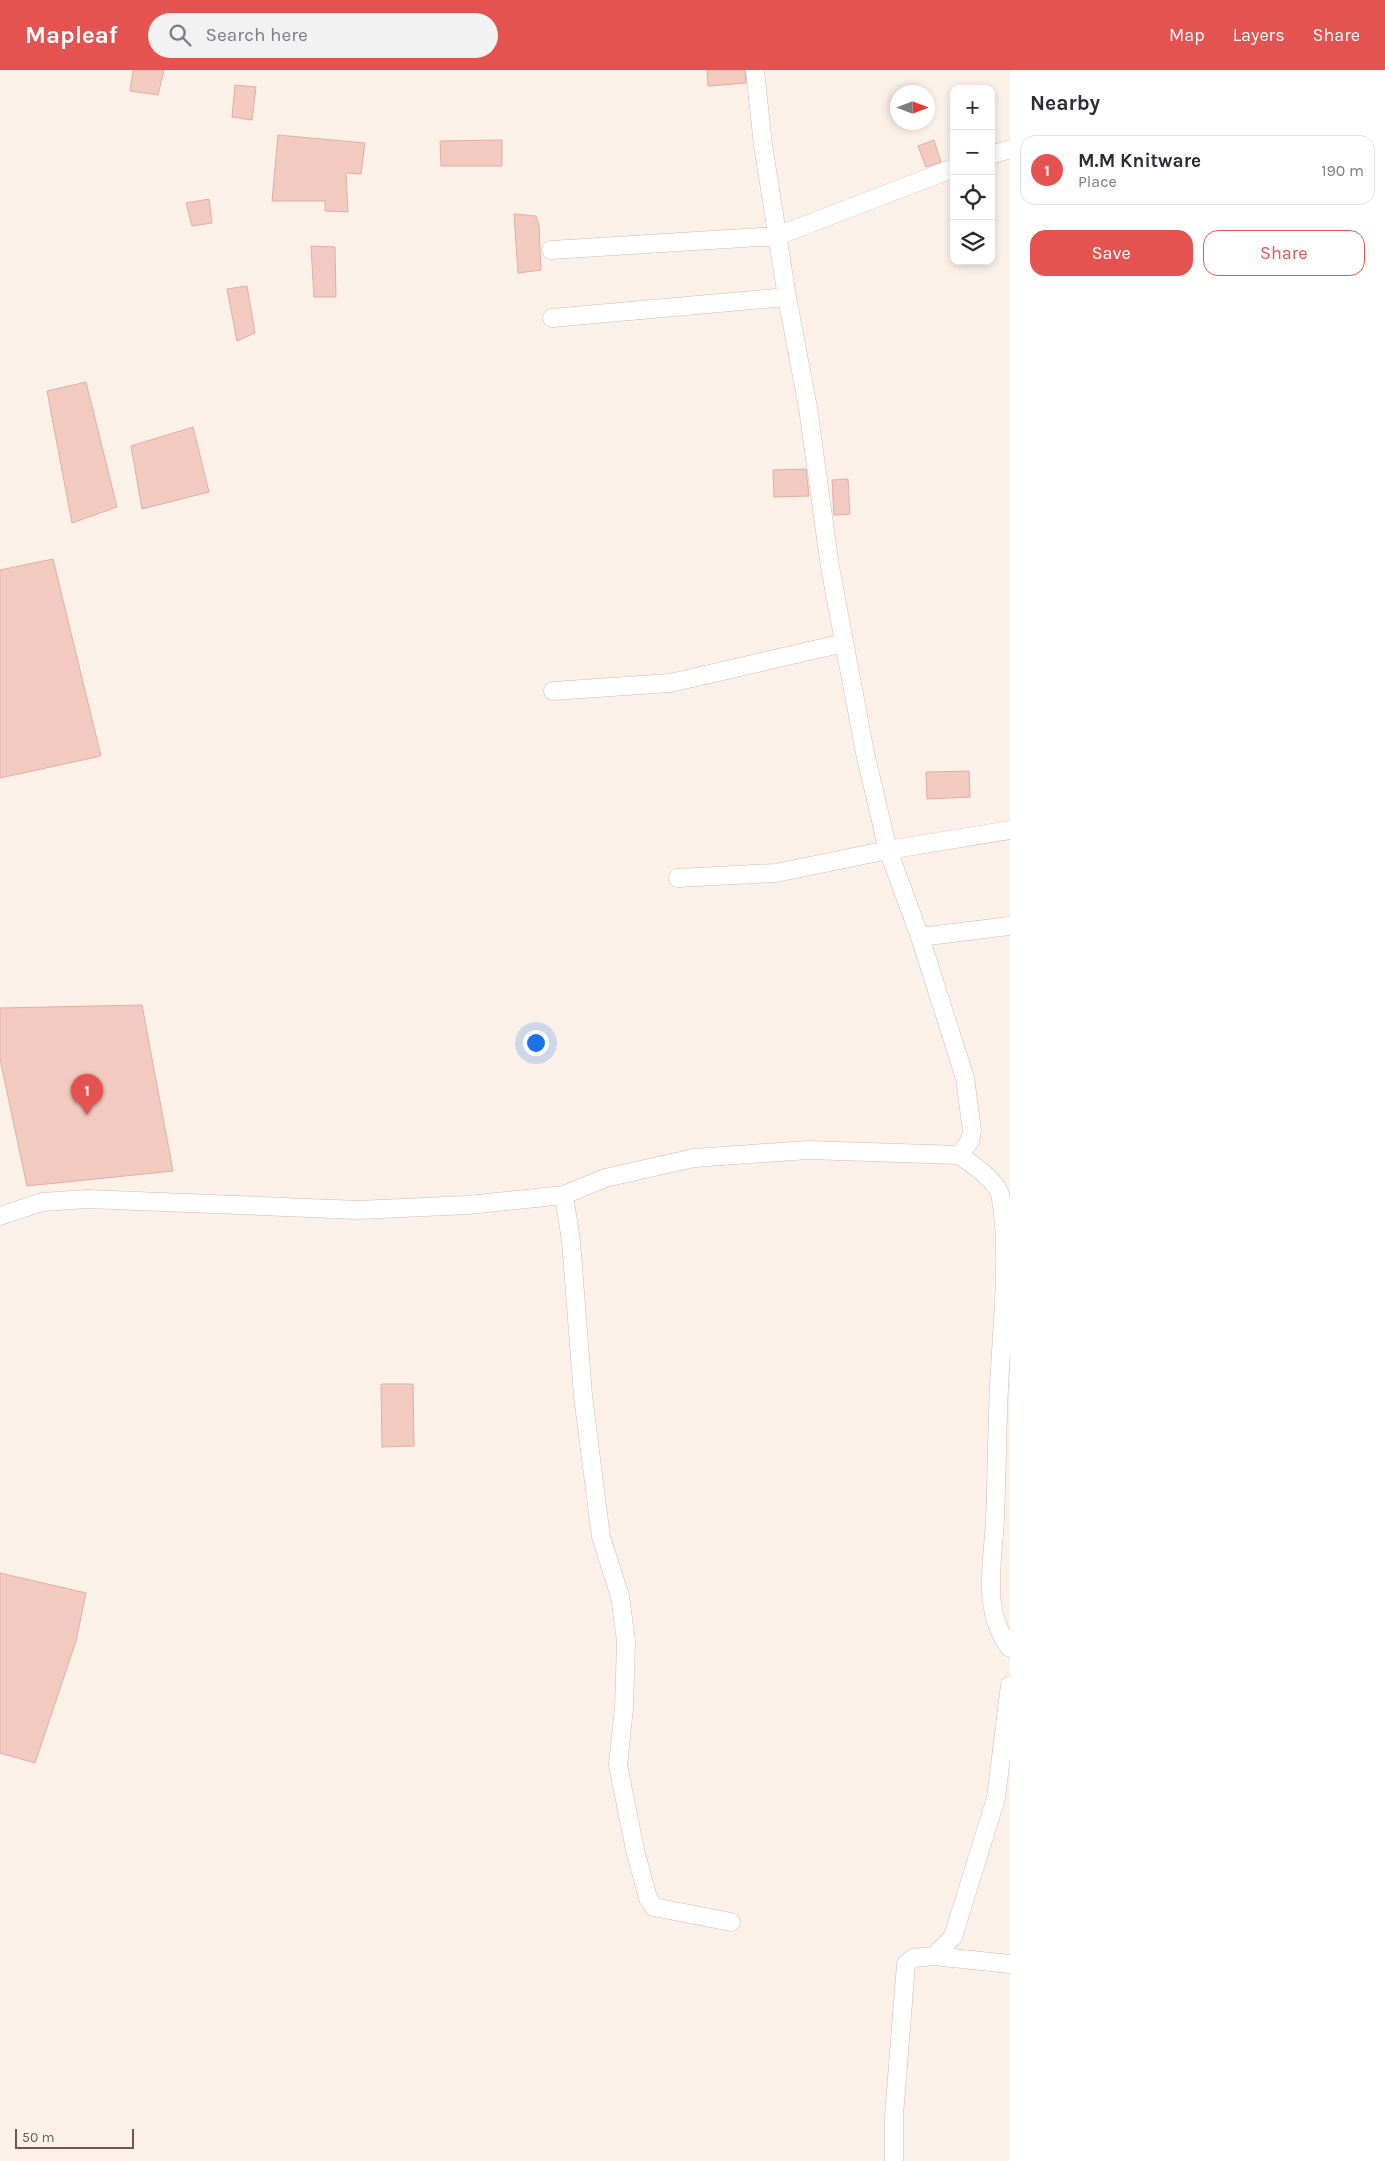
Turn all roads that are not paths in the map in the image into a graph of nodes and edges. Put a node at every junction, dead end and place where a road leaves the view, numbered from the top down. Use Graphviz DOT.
graph roads {
  1 [pos="755,70"];
  2 [pos="1010,149"];
  3 [pos="995,154"];
  4 [pos="950,170"];
  5 [pos="777,236"];
  6 [pos="551,250"];
  7 [pos="787,298"];
  8 [pos="552,318"];
  9 [pos="844,643"];
  10 [pos="553,691"];
  11 [pos="1010,830"];
  12 [pos="888,850"];
  13 [pos="678,878"];
  14 [pos="1010,926"];
  15 [pos="920,937"];
  16 [pos="960,1154"];
  17 [pos="1005,1193"];
  18 [pos="564,1195"];
  19 [pos="0,1216"];
  20 [pos="1010,1648"];
  21 [pos="1010,1685"];
  22 [pos="1006,1754"];
  23 [pos="731,1922"];
  24 [pos="934,1956"];
  25 [pos="1010,1964"];
  26 [pos="894,2161"];
  1 -- 5 [label="street"];
  2 -- 3 [label="street"];
  4 -- 5 [label="street"];
  5 -- 6 [label="street"];
  5 -- 7 [label="street"];
  7 -- 8 [label="street"];
  7 -- 9 [label="street"];
  9 -- 10 [label="street"];
  9 -- 12 [label="street"];
  11 -- 12 [label="street"];
  12 -- 13 [label="street"];
  12 -- 15 [label="street"];
  14 -- 15 [label="street"];
  15 -- 16 [label="street"];
  16 -- 17 [label="street"];
  16 -- 18 [label="street"];
  17 -- 20 [label="street"];
  18 -- 19 [label="street"];
  18 -- 23 [label="street"];
  21 -- 22 [label="street"];
  22 -- 24 [label="street"];
  24 -- 25 [label="street"];
  24 -- 26 [label="street"];
}
